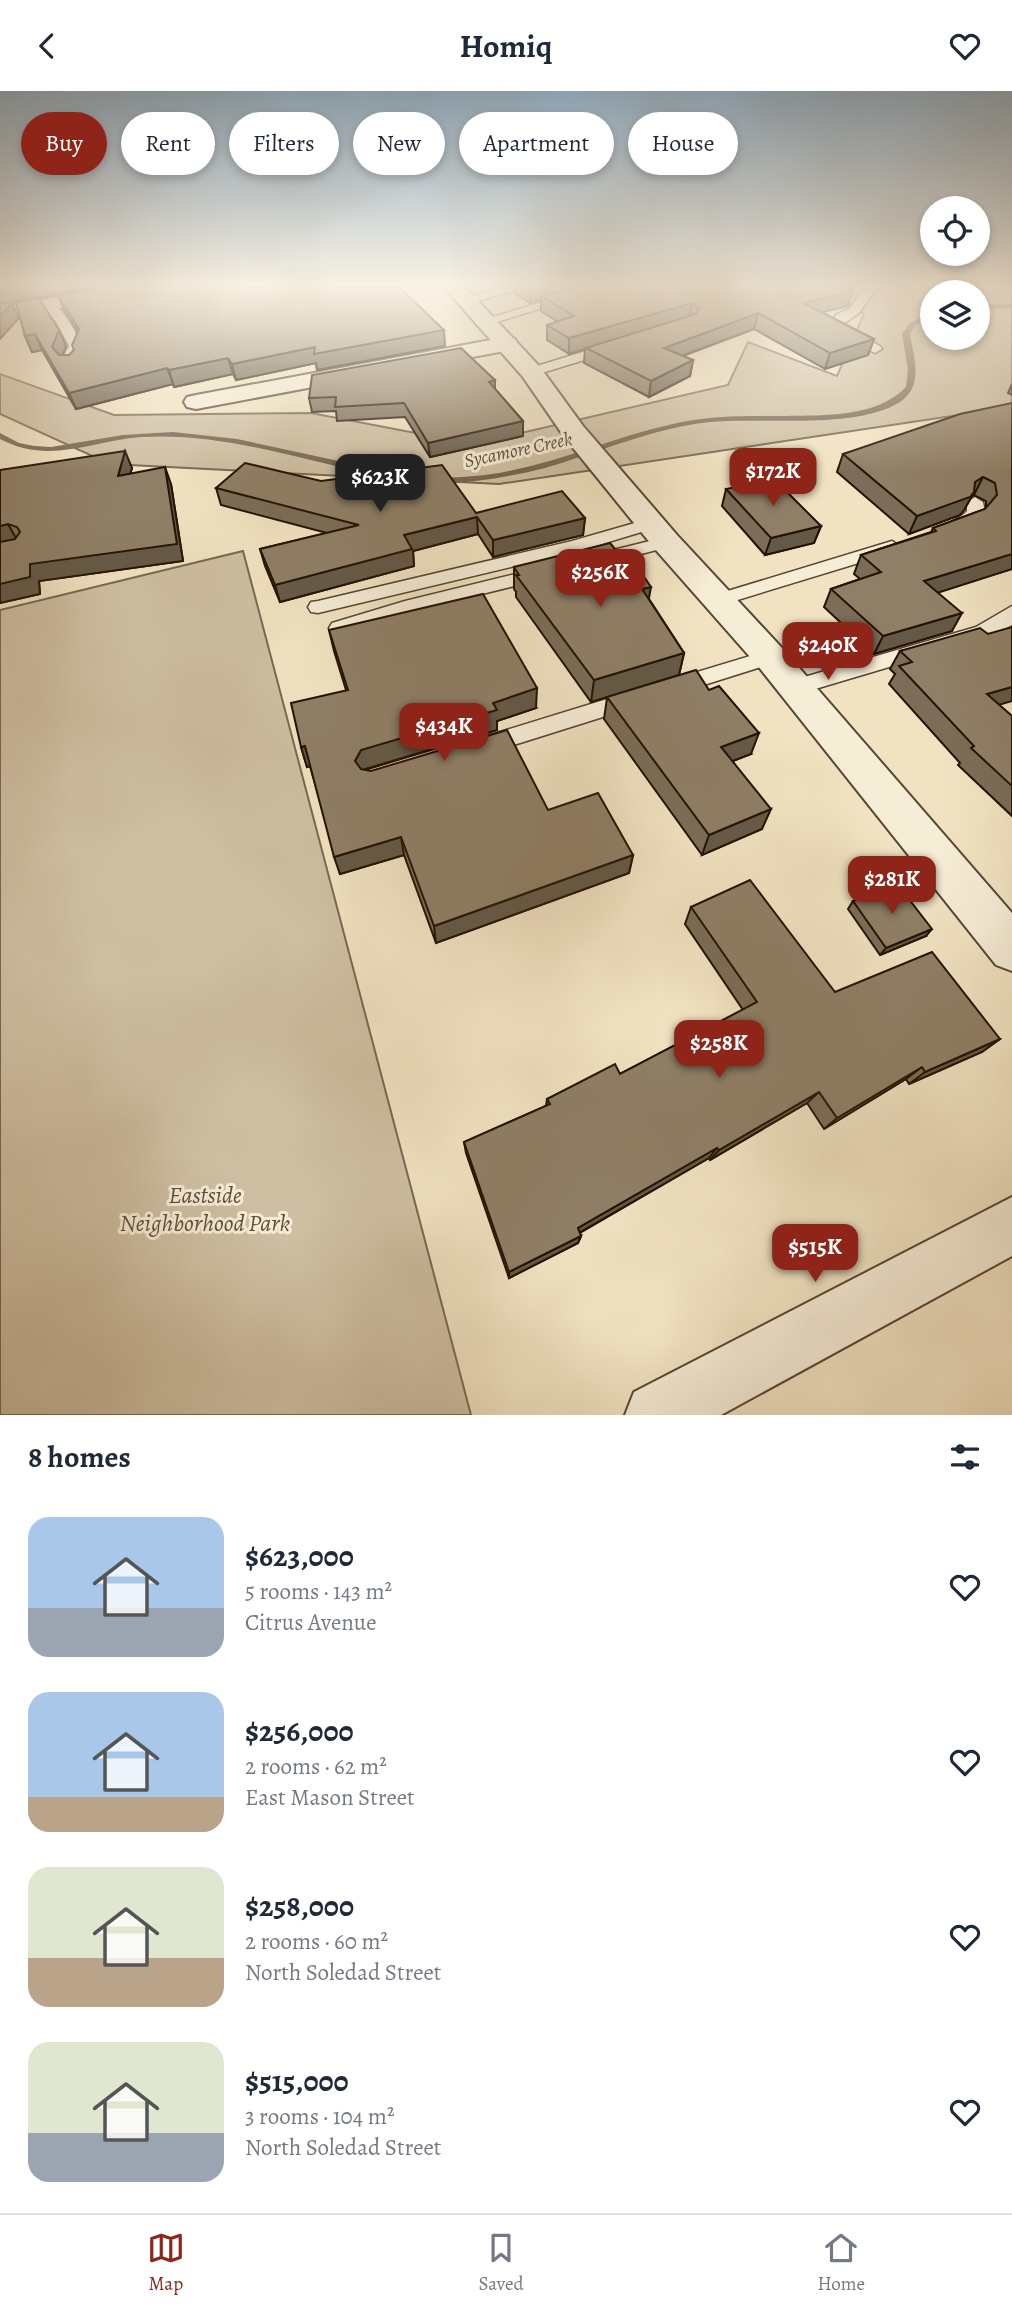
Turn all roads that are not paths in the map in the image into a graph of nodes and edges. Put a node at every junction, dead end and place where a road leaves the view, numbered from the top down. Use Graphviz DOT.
graph roads {
  1 [pos="75,349"];
  2 [pos="481,349"];
  3 [pos="511,349"];
  4 [pos="607,349"];
  5 [pos="71,365"];
  6 [pos="532,372"];
  7 [pos="196,402"];
  8 [pos="975,502"];
  9 [pos="659,532"];
  10 [pos="932,536"];
  11 [pos="906,543"];
  12 [pos="718,600"];
  13 [pos="318,607"];
  14 [pos="1012,613"];
  15 [pos="339,628"];
  16 [pos="770,657"];
  17 [pos="794,687"];
  18 [pos="467,750"];
  19 [pos="1011,945"];
  20 [pos="1012,1226"];
  21 [pos="657,1415"];
  1 -- 5 [label="lane"];
  2 -- 7 [label="street"];
  3 -- 6 [label="street"];
  4 -- 6 [label="lane"];
  6 -- 9 [label="street"];
  8 -- 10 [label="lane"];
  9 -- 12 [label="street"];
  9 -- 13 [label="lane"];
  9 -- 15 [label="lane"];
  11 -- 12 [label="lane"];
  12 -- 16 [label="street"];
  14 -- 17 [label="lane"];
  16 -- 17 [label="street"];
  16 -- 18 [label="lane"];
  17 -- 19 [label="street"];
  20 -- 21 [label="street"];
}
